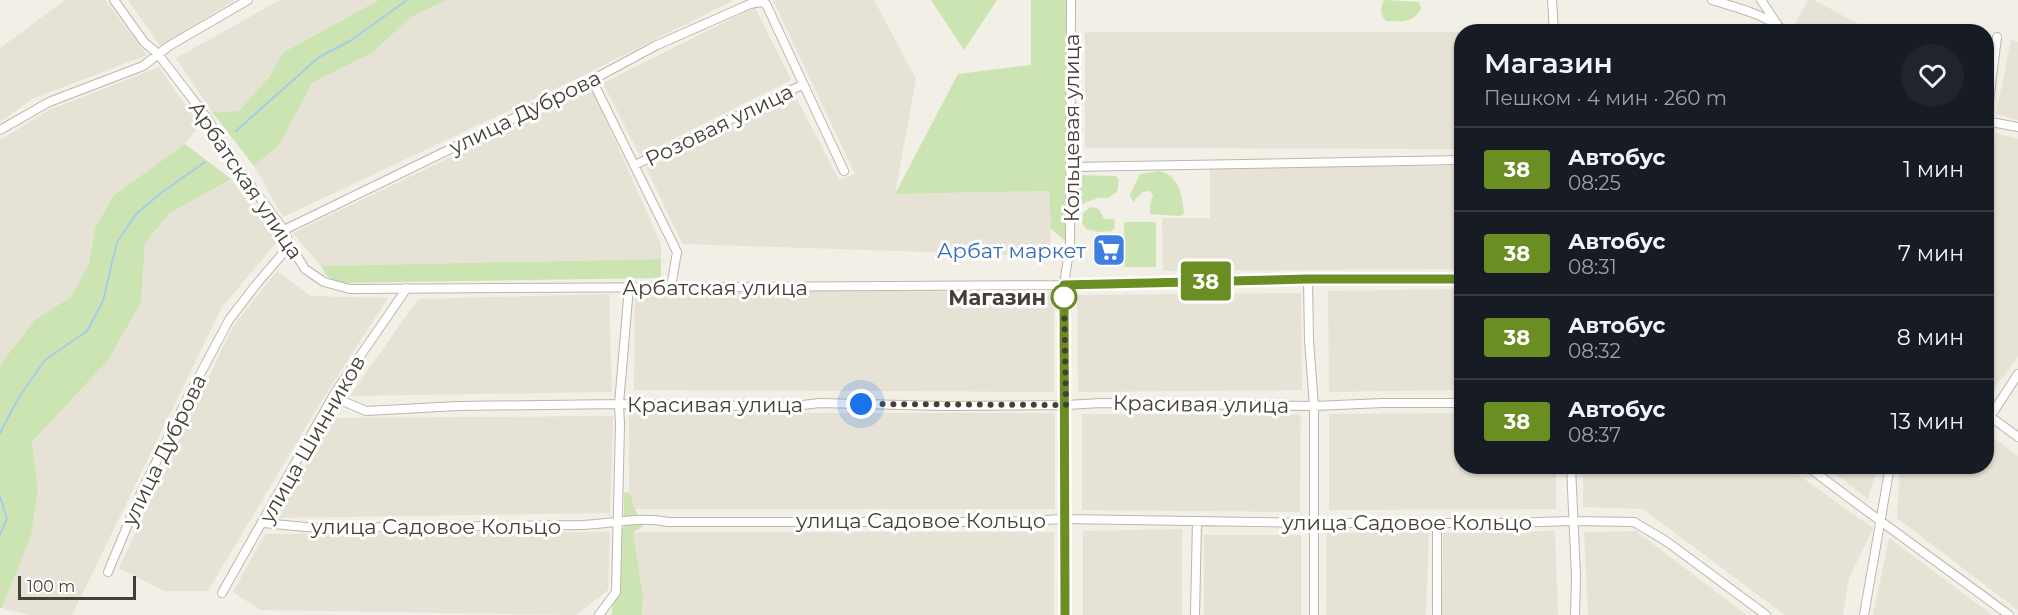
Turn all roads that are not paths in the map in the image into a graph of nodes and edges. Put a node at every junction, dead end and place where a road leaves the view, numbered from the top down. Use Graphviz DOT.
graph roads {
  1 [pos="114,0"];
  2 [pos="248,0"];
  3 [pos="1071,0"];
  4 [pos="1552,0"];
  5 [pos="1712,0"];
  6 [pos="1761,0"];
  7 [pos="1554,24"];
  8 [pos="1776,24"];
  9 [pos="1777,24"];
  10 [pos="1997,37"];
  11 [pos="158,54"];
  12 [pos="1994,60"];
  13 [pos="592,80"];
  14 [pos="802,85"];
  15 [pos="1994,124"];
  16 [pos="2018,127"];
  17 [pos="0,130"];
  18 [pos="1454,160"];
  19 [pos="634,165"];
  20 [pos="1070,167"];
  21 [pos="844,171"];
  22 [pos="284,230"];
  23 [pos="290,245"];
  24 [pos="1308,279"];
  25 [pos="1454,279"];
  26 [pos="1064,285"];
  27 [pos="629,287"];
  28 [pos="671,287"];
  29 [pos="407,288"];
  30 [pos="2018,374"];
  31 [pos="336,391"];
  32 [pos="1454,403"];
  33 [pos="619,404"];
  34 [pos="1066,405"];
  35 [pos="1314,406"];
  36 [pos="1994,407"];
  37 [pos="1994,419"];
  38 [pos="2018,437"];
  39 [pos="1571,474"];
  40 [pos="1817,474"];
  41 [pos="1889,474"];
  42 [pos="1064,519"];
  43 [pos="618,520"];
  44 [pos="1197,521"];
  45 [pos="1573,521"];
  46 [pos="263,523"];
  47 [pos="1314,523"];
  48 [pos="1437,524"];
  49 [pos="1881,524"];
  50 [pos="108,572"];
  51 [pos="222,593"];
  52 [pos="598,615"];
  53 [pos="1065,615"];
  54 [pos="1195,615"];
  55 [pos="1314,615"];
  56 [pos="1437,615"];
  57 [pos="1575,615"];
  58 [pos="1766,615"];
  59 [pos="1864,615"];
  60 [pos="2009,615"];
  1 -- 11 [label="street, Арбатская улица"];
  2 -- 11 [label="street"];
  3 -- 20 [label="street, Кольцевая улица"];
  4 -- 7 [label="street"];
  5 -- 8 [label="street"];
  6 -- 9 [label="street"];
  10 -- 12 [label="street"];
  11 -- 17 [label="street"];
  11 -- 22 [label="street, Арбатская улица"];
  13 -- 14 [label="street, улица Дуброва"];
  13 -- 19 [label="street"];
  13 -- 22 [label="street, улица Дуброва"];
  14 -- 19 [label="street, Розовая улица"];
  14 -- 21 [label="street"];
  15 -- 16 [label="street"];
  18 -- 20 [label="street"];
  19 -- 28 [label="street"];
  20 -- 26 [label="street, Кольцевая улица"];
  22 -- 23 [label="street, Арбатская улица"];
  23 -- 29 [label="street, Арбатская улица"];
  23 -- 50 [label="street, улица Дуброва"];
  24 -- 25 [label="street, Арбатская улица"];
  24 -- 26 [label="street, Арбатская улица"];
  24 -- 35 [label="street"];
  26 -- 28 [label="street, Арбатская улица"];
  26 -- 34 [label="street, Кольцевая улица"];
  27 -- 28 [label="street, Арбатская улица"];
  27 -- 29 [label="street, Арбатская улица"];
  27 -- 33 [label="street"];
  29 -- 31 [label="street, улица Шинников"];
  30 -- 36 [label="street"];
  31 -- 33 [label="street, Красивая улица"];
  31 -- 46 [label="street, улица Шинников"];
  32 -- 35 [label="street, Красивая улица"];
  33 -- 34 [label="street, Красивая улица"];
  33 -- 43 [label="street"];
  34 -- 35 [label="street, Красивая улица"];
  34 -- 42 [label="street, Кольцевая улица"];
  35 -- 47 [label="street"];
  37 -- 38 [label="street"];
  39 -- 45 [label="street"];
  40 -- 49 [label="street"];
  41 -- 49 [label="street"];
  42 -- 43 [label="street, улица Садовое Кольцо"];
  42 -- 44 [label="street, улица Садовое Кольцо"];
  42 -- 53 [label="street, Кольцевая улица"];
  43 -- 46 [label="street, улица Садовое Кольцо"];
  43 -- 52 [label="street"];
  44 -- 47 [label="street, улица Садовое Кольцо"];
  44 -- 54 [label="street"];
  45 -- 48 [label="street, улица Садовое Кольцо"];
  45 -- 57 [label="street"];
  45 -- 58 [label="street, улица Садовое Кольцо"];
  46 -- 51 [label="street, улица Шинников"];
  47 -- 48 [label="street, улица Садовое Кольцо"];
  47 -- 55 [label="street"];
  48 -- 56 [label="street"];
  49 -- 59 [label="street"];
  49 -- 60 [label="street"];
}
